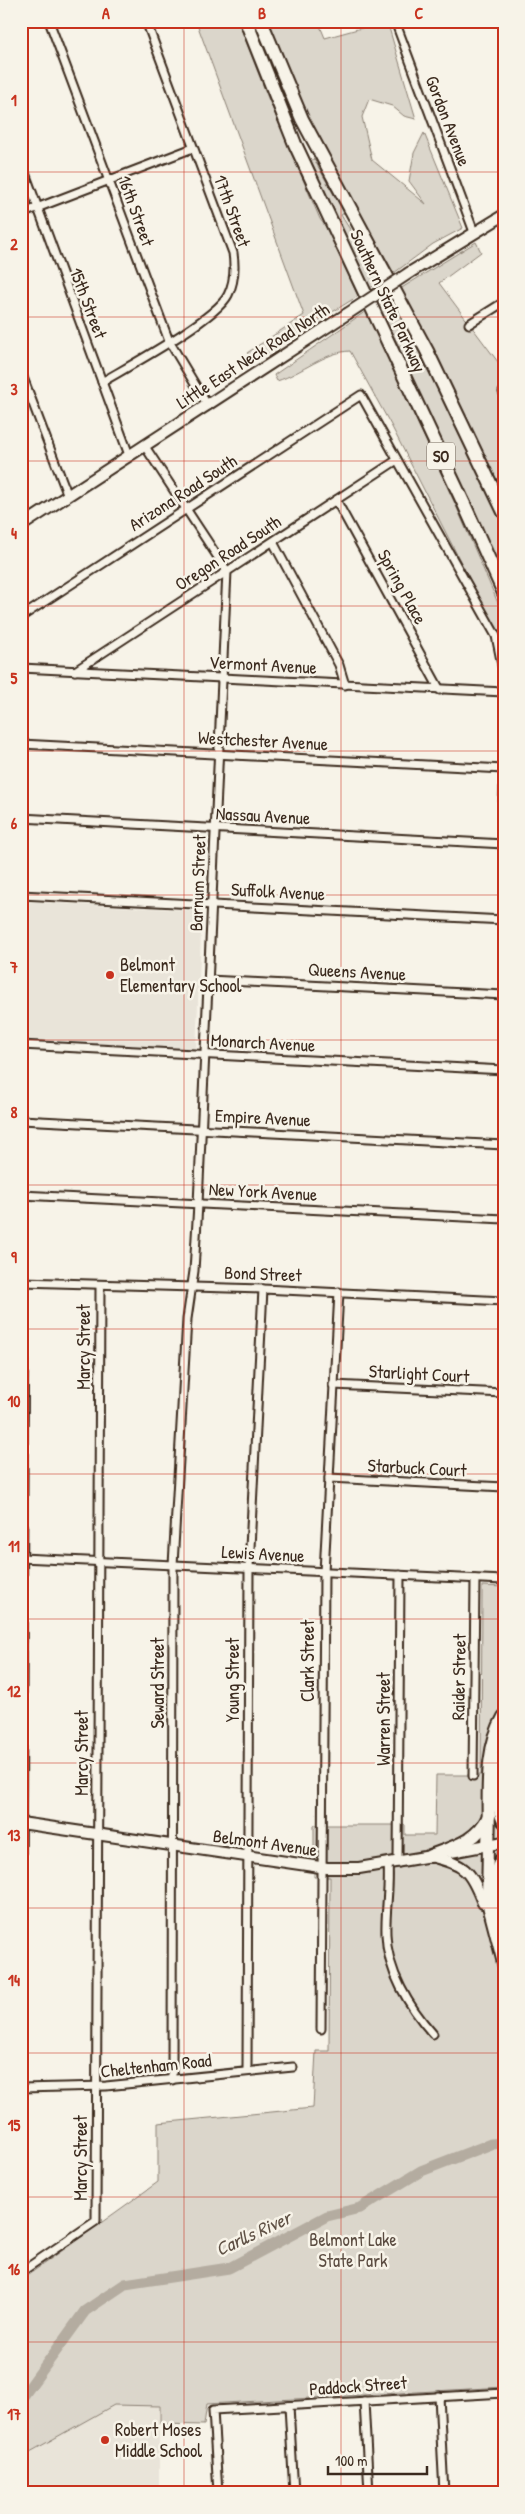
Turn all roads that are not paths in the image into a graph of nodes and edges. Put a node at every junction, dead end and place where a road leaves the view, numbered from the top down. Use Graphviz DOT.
graph roads {
  1 [pos="49,21"];
  2 [pos="146,21"];
  3 [pos="246,21"];
  4 [pos="261,21"];
  5 [pos="395,21"];
  6 [pos="193,148"];
  7 [pos="21,162"];
  8 [pos="109,180"];
  9 [pos="37,208"];
  10 [pos="21,214"];
  11 [pos="504,215"];
  12 [pos="474,232"];
  13 [pos="504,302"];
  14 [pos="469,324"];
  15 [pos="169,341"];
  16 [pos="21,372"];
  17 [pos="102,382"];
  18 [pos="208,406"];
  19 [pos="144,446"];
  20 [pos="129,455"];
  21 [pos="397,460"];
  22 [pos="68,496"];
  23 [pos="336,500"];
  24 [pos="185,510"];
  25 [pos="504,512"];
  26 [pos="21,526"];
  27 [pos="273,542"];
  28 [pos="227,571"];
  29 [pos="504,593"];
  30 [pos="21,617"];
  31 [pos="21,668"];
  32 [pos="75,671"];
  33 [pos="504,675"];
  34 [pos="223,678"];
  35 [pos="345,685"];
  36 [pos="440,690"];
  37 [pos="504,692"];
  38 [pos="21,744"];
  39 [pos="220,754"];
  40 [pos="504,769"];
  41 [pos="21,818"];
  42 [pos="215,828"];
  43 [pos="504,844"];
  44 [pos="21,895"];
  45 [pos="212,903"];
  46 [pos="504,920"];
  47 [pos="209,980"];
  48 [pos="504,994"];
  49 [pos="21,1045"];
  50 [pos="205,1055"];
  51 [pos="504,1070"];
  52 [pos="21,1120"];
  53 [pos="201,1129"];
  54 [pos="504,1144"];
  55 [pos="21,1195"];
  56 [pos="198,1204"];
  57 [pos="504,1219"];
  58 [pos="23,1282"];
  59 [pos="100,1285"];
  60 [pos="192,1287"];
  61 [pos="263,1289"];
  62 [pos="338,1292"];
  63 [pos="504,1301"];
  64 [pos="333,1385"];
  65 [pos="504,1394"];
  66 [pos="329,1478"];
  67 [pos="504,1487"];
  68 [pos="22,1558"];
  69 [pos="98,1561"];
  70 [pos="174,1565"];
  71 [pos="249,1568"];
  72 [pos="324,1572"];
  73 [pos="400,1575"];
  74 [pos="475,1579"];
  75 [pos="504,1580"];
  76 [pos="504,1717"];
  77 [pos="504,1753"];
  78 [pos="473,1776"];
  79 [pos="490,1814"];
  80 [pos="504,1821"];
  81 [pos="21,1823"];
  82 [pos="97,1834"];
  83 [pos="504,1842"];
  84 [pos="172,1845"];
  85 [pos="488,1845"];
  86 [pos="248,1856"];
  87 [pos="430,1856"];
  88 [pos="504,1856"];
  89 [pos="393,1863"];
  90 [pos="322,1867"];
  91 [pos="21,1908"];
  92 [pos="490,1919"];
  93 [pos="504,1923"];
  94 [pos="504,1967"];
  95 [pos="321,2030"];
  96 [pos="433,2034"];
  97 [pos="293,2067"];
  98 [pos="247,2071"];
  99 [pos="172,2080"];
  100 [pos="96,2087"];
  101 [pos="21,2088"];
  102 [pos="21,2272"];
  103 [pos="504,2393"];
  104 [pos="439,2396"];
  105 [pos="364,2400"];
  106 [pos="289,2406"];
  107 [pos="218,2493"];
  108 [pos="294,2493"];
  109 [pos="369,2493"];
  110 [pos="444,2493"];
  1 -- 8 [label="street, 16th Street"];
  2 -- 6 [label="street, 17th Street"];
  3 -- 29 [label="highway, Southern State Parkway / SO"];
  4 -- 25 [label="highway, Southern State Parkway / SO"];
  5 -- 12 [label="street, Gordon Avenue"];
  6 -- 8 [label="street"];
  6 -- 15 [label="street, 17th Street"];
  7 -- 9 [label="street, 15th Street"];
  8 -- 9 [label="street"];
  8 -- 15 [label="street, 16th Street"];
  9 -- 10 [label="street"];
  9 -- 17 [label="street, 15th Street"];
  11 -- 12 [label="main road, Little East Neck Road North"];
  12 -- 18 [label="main road, Little East Neck Road North, bridge"];
  13 -- 14 [label="street"];
  15 -- 17 [label="street, 17th Street"];
  15 -- 18 [label="street, 16th Street"];
  16 -- 22 [label="street"];
  17 -- 20 [label="street, 15th Street"];
  18 -- 19 [label="main road, Little East Neck Road North"];
  19 -- 20 [label="main road, Little East Neck Road North"];
  19 -- 24 [label="street"];
  20 -- 22 [label="main road, Little East Neck Road North"];
  21 -- 23 [label="street, Oregon Road South"];
  21 -- 24 [label="street, Arizona Road South"];
  21 -- 33 [label="street"];
  22 -- 26 [label="main road, Little East Neck Road North"];
  23 -- 27 [label="street, Oregon Road South"];
  23 -- 36 [label="street, Spring Place"];
  24 -- 28 [label="street"];
  24 -- 30 [label="street, Arizona Road South"];
  27 -- 28 [label="street, Oregon Road South"];
  27 -- 35 [label="street"];
  28 -- 32 [label="street, Oregon Road South"];
  28 -- 34 [label="street, Barnum Street"];
  31 -- 32 [label="street, Vermont Avenue"];
  32 -- 34 [label="street, Vermont Avenue"];
  34 -- 35 [label="street, Vermont Avenue"];
  34 -- 39 [label="street, Barnum Street"];
  35 -- 36 [label="street, Vermont Avenue"];
  36 -- 37 [label="street, Vermont Avenue"];
  38 -- 39 [label="street, Westchester Avenue"];
  39 -- 40 [label="street, Westchester Avenue"];
  39 -- 42 [label="street, Barnum Street"];
  41 -- 42 [label="street, Nassau Avenue"];
  42 -- 43 [label="street, Nassau Avenue"];
  42 -- 45 [label="street, Barnum Street"];
  44 -- 45 [label="street, Suffolk Avenue"];
  45 -- 46 [label="street, Suffolk Avenue"];
  45 -- 47 [label="street, Barnum Street"];
  47 -- 48 [label="street, Queens Avenue"];
  47 -- 50 [label="street, Barnum Street"];
  49 -- 50 [label="street, Monarch Avenue"];
  50 -- 51 [label="street, Monarch Avenue"];
  50 -- 53 [label="street, Barnum Street"];
  52 -- 53 [label="street, Empire Avenue"];
  53 -- 54 [label="street, Empire Avenue"];
  53 -- 56 [label="street, Barnum Street"];
  55 -- 56 [label="street, New York Avenue"];
  56 -- 57 [label="street, New York Avenue"];
  56 -- 60 [label="street, Barnum Street"];
  58 -- 59 [label="street, Bond Street"];
  58 -- 68 [label="street"];
  59 -- 60 [label="street, Bond Street"];
  59 -- 69 [label="street, Marcy Street"];
  60 -- 61 [label="street, Bond Street"];
  60 -- 70 [label="street, Seward Street"];
  61 -- 62 [label="street, Bond Street"];
  61 -- 71 [label="street, Young Street"];
  62 -- 63 [label="street, Bond Street"];
  62 -- 64 [label="street, Clark Street"];
  64 -- 65 [label="street, Starlight Court"];
  64 -- 66 [label="street, Clark Street"];
  66 -- 67 [label="street, Starbuck Court"];
  66 -- 72 [label="street, Clark Street"];
  68 -- 69 [label="street, Lewis Avenue"];
  68 -- 81 [label="street"];
  69 -- 70 [label="street, Lewis Avenue"];
  69 -- 82 [label="street, Marcy Street"];
  70 -- 71 [label="street, Lewis Avenue"];
  70 -- 84 [label="street, Seward Street"];
  71 -- 72 [label="street, Lewis Avenue"];
  71 -- 86 [label="street, Young Street"];
  72 -- 73 [label="street, Lewis Avenue"];
  72 -- 90 [label="street, Clark Street"];
  73 -- 74 [label="street, Lewis Avenue"];
  73 -- 89 [label="street, Warren Street"];
  74 -- 75 [label="street, Lewis Avenue"];
  74 -- 78 [label="street, Raider Street"];
  76 -- 79 [label="highway"];
  77 -- 80 [label="highway"];
  79 -- 85 [label="highway"];
  79 -- 87 [label="highway"];
  81 -- 82 [label="main road, Belmont Avenue"];
  81 -- 91 [label="street"];
  82 -- 84 [label="main road, Belmont Avenue"];
  82 -- 100 [label="street, Marcy Street"];
  83 -- 85 [label="main road, Belmont Avenue"];
  84 -- 86 [label="main road, Belmont Avenue"];
  84 -- 99 [label="street, Seward Street"];
  85 -- 87 [label="main road, Belmont Avenue"];
  85 -- 92 [label="main road"];
  86 -- 90 [label="main road, Belmont Avenue"];
  86 -- 98 [label="street, Young Street"];
  87 -- 89 [label="main road, Belmont Avenue"];
  87 -- 92 [label="main road"];
  88 -- 93 [label="highway"];
  89 -- 90 [label="main road, Belmont Avenue"];
  89 -- 96 [label="street, Warren Street"];
  90 -- 95 [label="street, Clark Street"];
  92 -- 94 [label="main road"];
  97 -- 98 [label="street, Cheltenham Road"];
  98 -- 99 [label="street, Cheltenham Road"];
  99 -- 100 [label="street, Cheltenham Road"];
  100 -- 101 [label="street, Cheltenham Road"];
  100 -- 102 [label="street, Marcy Street"];
  103 -- 104 [label="street, Paddock Street"];
  104 -- 105 [label="street, Paddock Street"];
  104 -- 110 [label="street"];
  105 -- 106 [label="street, Paddock Street"];
  105 -- 109 [label="street"];
  106 -- 107 [label="street, Paddock Street"];
  106 -- 108 [label="street"];
}
